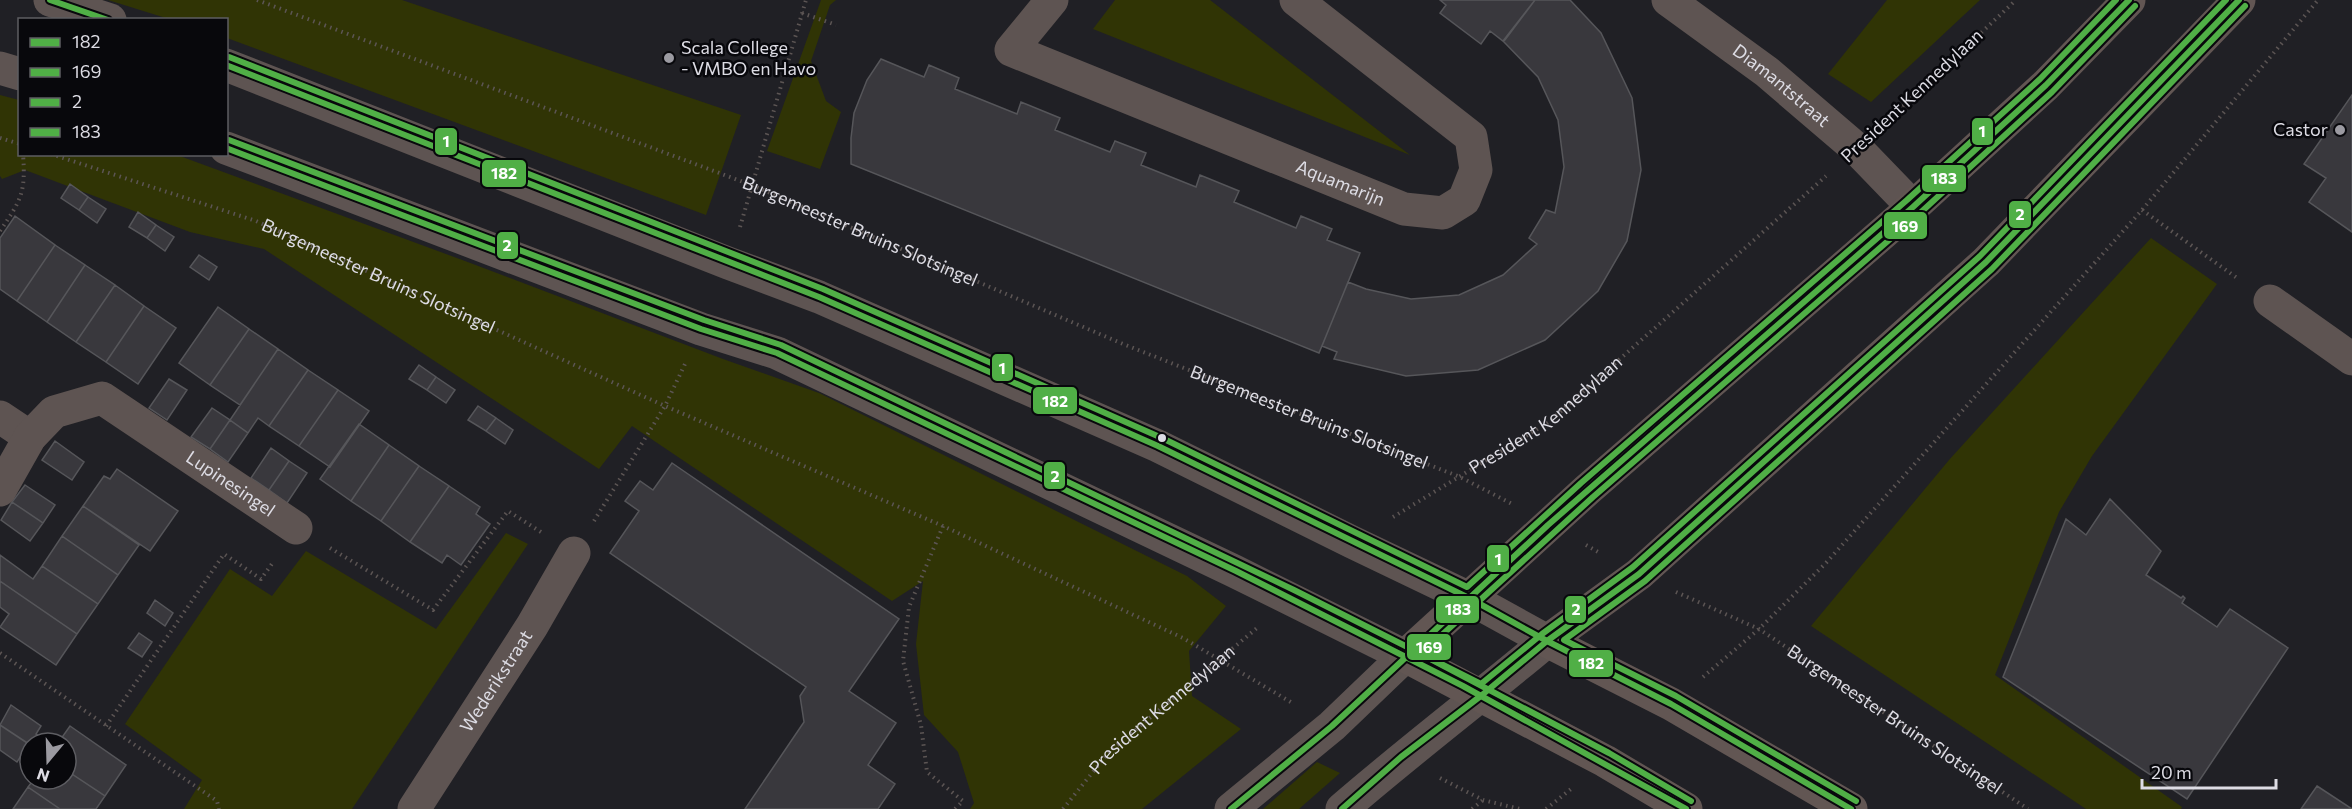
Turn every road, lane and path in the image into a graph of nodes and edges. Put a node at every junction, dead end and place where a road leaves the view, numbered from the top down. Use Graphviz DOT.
graph roads {
  1 [pos="50,0"];
  2 [pos="257,0"];
  3 [pos="1052,0"];
  4 [pos="1296,0"];
  5 [pos="1668,0"];
  6 [pos="2016,0"];
  7 [pos="2129,0"];
  8 [pos="2239,0"];
  9 [pos="2318,0"];
  10 [pos="802,13"];
  11 [pos="104,18"];
  12 [pos="836,25"];
  13 [pos="228,66"];
  14 [pos="0,68"];
  15 [pos="18,73"];
  16 [pos="0,138"];
  17 [pos="18,143"];
  18 [pos="228,149"];
  19 [pos="1857,149"];
  20 [pos="23,156"];
  21 [pos="57,156"];
  22 [pos="1913,207"];
  23 [pos="2142,210"];
  24 [pos="0,231"];
  25 [pos="2270,301"];
  26 [pos="2352,359"];
  27 [pos="0,417"];
  28 [pos="30,437"];
  29 [pos="1460,477"];
  30 [pos="0,490"];
  31 [pos="943,526"];
  32 [pos="296,528"];
  33 [pos="1352,542"];
  34 [pos="574,553"];
  35 [pos="1290,598"];
  36 [pos="1469,598"];
  37 [pos="1759,629"];
  38 [pos="1547,641"];
  39 [pos="0,653"];
  40 [pos="1405,656"];
  41 [pos="1220,661"];
  42 [pos="1482,695"];
  43 [pos="1671,704"];
  44 [pos="106,726"];
  45 [pos="1605,762"];
  46 [pos="1483,800"];
  47 [pos="219,809"];
  48 [pos="414,809"];
  49 [pos="955,809"];
  50 [pos="1063,809"];
  51 [pos="1231,809"];
  52 [pos="1342,809"];
  53 [pos="1472,809"];
  54 [pos="1546,809"];
  55 [pos="1686,809"];
  56 [pos="1851,809"];
  57 [pos="2028,809"];
  1 -- 11 [label="street"];
  2 -- 29 [label="path, Burgemeester Bruins Slotsingel"];
  3 -- 4 [label="street, Aquamarijn"];
  5 -- 19 [label="street, Diamantstraat"];
  6 -- 19 [label="path, President Kennedylaan"];
  7 -- 22 [label="main road"];
  8 -- 38 [label="main road"];
  9 -- 23 [label="path"];
  10 -- 12 [label="path"];
  13 -- 33 [label="street"];
  14 -- 15 [label="street"];
  16 -- 17 [label="path"];
  18 -- 35 [label="street"];
  19 -- 22 [label="street, Diamantstraat"];
  19 -- 29 [label="path, President Kennedylaan"];
  20 -- 24 [label="path"];
  21 -- 31 [label="path, Burgemeester Bruins Slotsingel"];
  22 -- 36 [label="main road"];
  23 -- 25 [label="path"];
  23 -- 37 [label="path"];
  25 -- 26 [label="street"];
  27 -- 28 [label="street"];
  28 -- 30 [label="street, Lupinesingel"];
  28 -- 32 [label="street, Lupinesingel"];
  29 -- 33 [label="path, President Kennedylaan"];
  31 -- 41 [label="path, Burgemeester Bruins Slotsingel"];
  31 -- 49 [label="path"];
  32 -- 34 [label="path"];
  32 -- 44 [label="path"];
  33 -- 36 [label="street"];
  34 -- 48 [label="street, Wederikstraat"];
  35 -- 40 [label="street"];
  35 -- 41 [label="path, President Kennedylaan"];
  36 -- 38 [label="street"];
  36 -- 40 [label="main road"];
  37 -- 43 [label="path"];
  37 -- 57 [label="path, Burgemeester Bruins Slotsingel"];
  38 -- 42 [label="street"];
  38 -- 43 [label="main road"];
  39 -- 44 [label="path"];
  40 -- 42 [label="main road"];
  40 -- 51 [label="street"];
  41 -- 50 [label="path, President Kennedylaan"];
  42 -- 45 [label="main road"];
  42 -- 52 [label="street"];
  43 -- 56 [label="main road"];
  44 -- 47 [label="path"];
  45 -- 54 [label="path"];
  45 -- 55 [label="main road"];
  46 -- 53 [label="path"];
}
